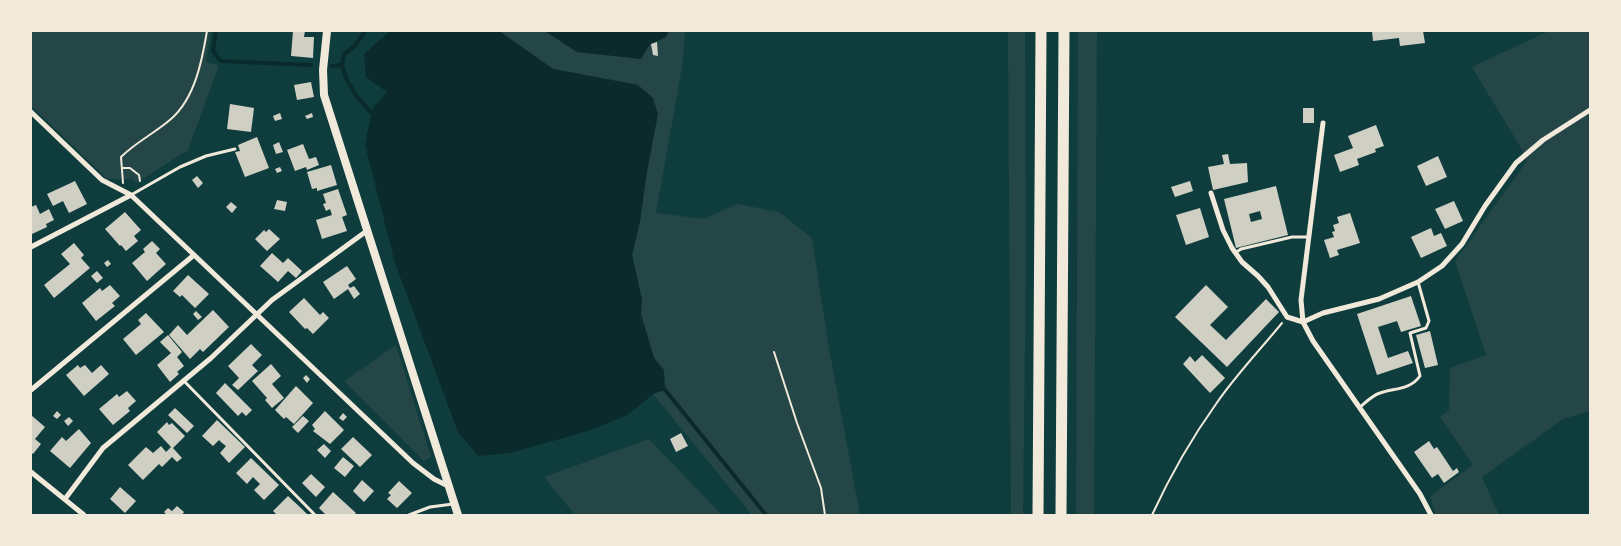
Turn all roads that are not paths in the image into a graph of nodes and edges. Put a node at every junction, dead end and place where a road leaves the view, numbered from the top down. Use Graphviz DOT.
graph roads {
  1 [pos="327,31"];
  2 [pos="1041,31"];
  3 [pos="1064,31"];
  4 [pos="1590,110"];
  5 [pos="31,112"];
  6 [pos="1323,123"];
  7 [pos="235,148"];
  8 [pos="1211,193"];
  9 [pos="131,195"];
  10 [pos="368,230"];
  11 [pos="1308,237"];
  12 [pos="31,247"];
  13 [pos="1235,253"];
  14 [pos="194,255"];
  15 [pos="1418,282"];
  16 [pos="257,314"];
  17 [pos="1303,322"];
  18 [pos="184,381"];
  19 [pos="31,390"];
  20 [pos="1359,407"];
  21 [pos="31,472"];
  22 [pos="448,486"];
  23 [pos="65,499"];
  24 [pos="454,504"];
  25 [pos="84,515"];
  26 [pos="315,515"];
  27 [pos="409,515"];
  28 [pos="458,515"];
  29 [pos="1038,515"];
  30 [pos="1061,515"];
  31 [pos="1431,515"];
  1 -- 10 [label="street"];
  2 -- 29 [label="highway"];
  3 -- 30 [label="highway"];
  4 -- 15 [label="street"];
  5 -- 9 [label="street"];
  6 -- 11 [label="street"];
  7 -- 9 [label="lane"];
  8 -- 13 [label="street"];
  9 -- 12 [label="street"];
  9 -- 14 [label="street"];
  10 -- 16 [label="street"];
  10 -- 22 [label="street"];
  11 -- 13 [label="lane"];
  11 -- 17 [label="street"];
  13 -- 17 [label="street"];
  14 -- 16 [label="street"];
  14 -- 19 [label="street"];
  15 -- 17 [label="street"];
  15 -- 20 [label="lane"];
  16 -- 18 [label="street"];
  16 -- 22 [label="street"];
  17 -- 20 [label="street"];
  18 -- 23 [label="street"];
  18 -- 26 [label="lane"];
  20 -- 31 [label="street"];
  21 -- 23 [label="street"];
  22 -- 24 [label="street"];
  23 -- 25 [label="street"];
  24 -- 27 [label="lane"];
  24 -- 28 [label="street"];
}
